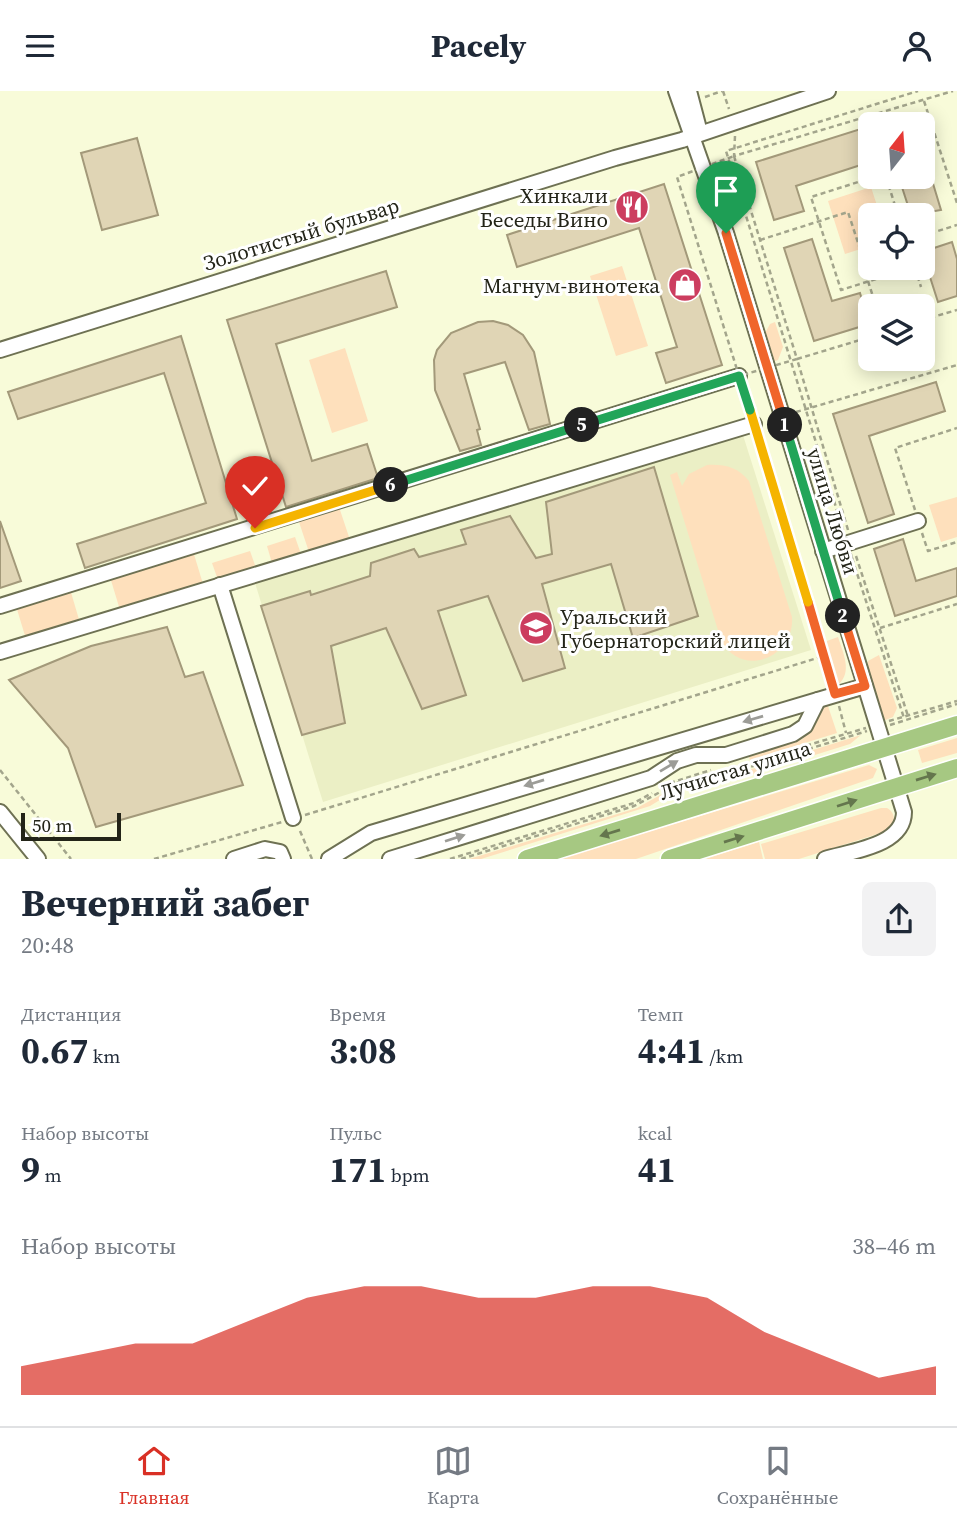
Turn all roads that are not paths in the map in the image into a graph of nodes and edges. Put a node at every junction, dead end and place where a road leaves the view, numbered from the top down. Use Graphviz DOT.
graph roads {
  1 [pos="676,91"];
  2 [pos="689,91"];
  3 [pos="828,91"];
  4 [pos="696,132"];
  5 [pos="0,350"];
  6 [pos="739,376"];
  7 [pos="754,424"];
  8 [pos="918,521"];
  9 [pos="823,551"];
  10 [pos="220,585"];
  11 [pos="0,606"];
  12 [pos="0,652"];
  13 [pos="865,686"];
  14 [pos="818,700"];
  15 [pos="957,725"];
  16 [pos="884,748"];
  17 [pos="957,768"];
  18 [pos="896,786"];
  19 [pos="0,812"];
  20 [pos="293,818"];
  21 [pos="38,859"];
  22 [pos="234,859"];
  23 [pos="282,859"];
  24 [pos="329,859"];
  25 [pos="390,859"];
  26 [pos="527,859"];
  27 [pos="670,859"];
  28 [pos="825,859"];
  1 -- 4 [label="street"];
  2 -- 4 [label="street"];
  3 -- 4 [label="street, Золотистый бульвар"];
  4 -- 5 [label="street, Золотистый бульвар"];
  4 -- 9 [label="street, улица Любви"];
  6 -- 11 [label="street"];
  7 -- 10 [label="street"];
  8 -- 9 [label="street"];
  9 -- 13 [label="street, улица Любви"];
  10 -- 12 [label="street"];
  10 -- 20 [label="street"];
  13 -- 14 [label="street"];
  13 -- 16 [label="street, улица Любви"];
  14 -- 24 [label="street, one-way"];
  25 -- 14 [label="street, one-way"];
  15 -- 16 [label="main road, Лучистая улица"];
  16 -- 18 [label="street, улица Любви"];
  16 -- 26 [label="main road, Лучистая улица, one-way"];
  18 -- 17 [label="main road, one-way"];
  27 -- 18 [label="main road, one-way"];
  18 -- 28 [label="street, улица Любви"];
  19 -- 21 [label="street"];
  22 -- 23 [label="street"];
}
